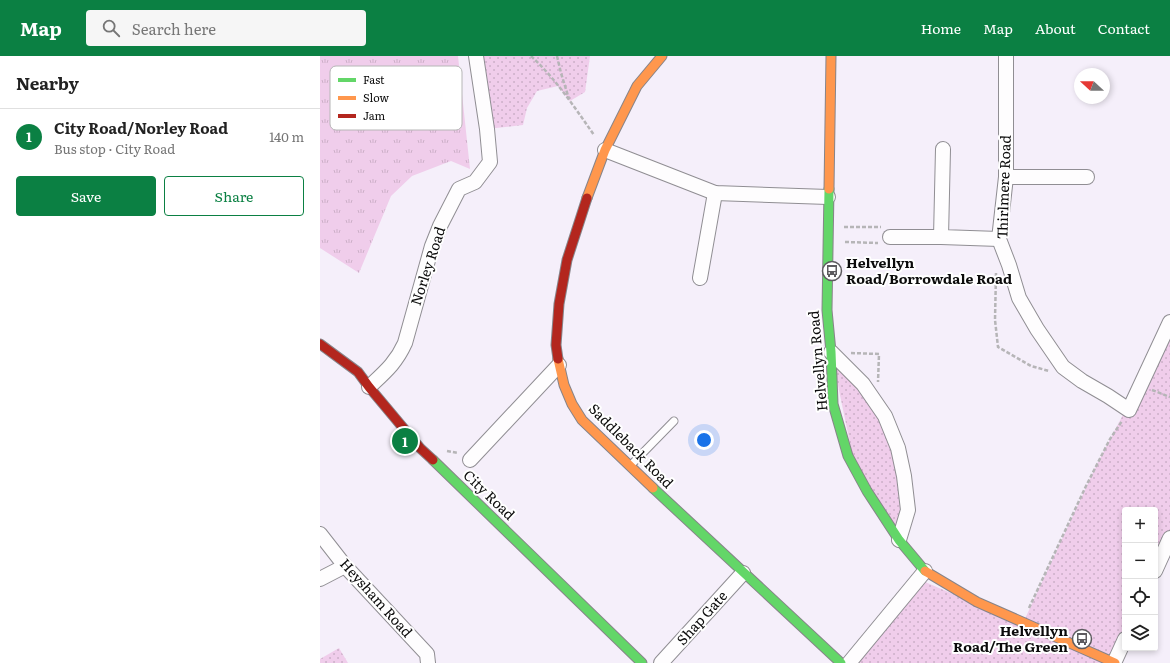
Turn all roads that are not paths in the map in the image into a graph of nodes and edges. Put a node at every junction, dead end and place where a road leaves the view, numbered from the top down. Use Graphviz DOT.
graph roads {
  1 [pos="476,56"];
  2 [pos="662,56"];
  3 [pos="831,56"];
  4 [pos="1006,56"];
  5 [pos="943,149"];
  6 [pos="605,150"];
  7 [pos="1006,177"];
  8 [pos="1087,177"];
  9 [pos="715,193"];
  10 [pos="828,197"];
  11 [pos="891,237"];
  12 [pos="941,237"];
  13 [pos="999,239"];
  14 [pos="700,278"];
  15 [pos="1170,322"];
  16 [pos="320,344"];
  17 [pos="831,352"];
  18 [pos="559,365"];
  19 [pos="369,386"];
  20 [pos="674,421"];
  21 [pos="470,460"];
  22 [pos="630,467"];
  23 [pos="320,534"];
  24 [pos="1170,538"];
  25 [pos="900,540"];
  26 [pos="1158,564"];
  27 [pos="344,566"];
  28 [pos="925,571"];
  29 [pos="743,573"];
  30 [pos="320,579"];
  31 [pos="1122,646"];
  32 [pos="428,663"];
  33 [pos="642,663"];
  34 [pos="661,663"];
  35 [pos="841,663"];
  36 [pos="850,663"];
  37 [pos="1115,663"];
  1 -- 19 [label="street, Norley Road"];
  2 -- 6 [label="street, Saddleback Road"];
  3 -- 10 [label="street, Helvellyn Road"];
  4 -- 7 [label="street, Thirlmere Road"];
  5 -- 12 [label="street"];
  6 -- 9 [label="street"];
  6 -- 18 [label="street, Saddleback Road"];
  7 -- 8 [label="street"];
  7 -- 13 [label="street, Thirlmere Road"];
  9 -- 10 [label="street"];
  9 -- 14 [label="street"];
  10 -- 17 [label="street, Helvellyn Road"];
  11 -- 12 [label="street"];
  12 -- 13 [label="street"];
  13 -- 15 [label="street, Thirlmere Road"];
  16 -- 19 [label="street, City Road"];
  17 -- 25 [label="street, Helvellyn Road"];
  17 -- 25 [label="street"];
  18 -- 21 [label="street"];
  18 -- 22 [label="street, Saddleback Road"];
  19 -- 33 [label="street, City Road"];
  20 -- 22 [label="lane"];
  22 -- 29 [label="street, Saddleback Road"];
  23 -- 27 [label="street, Heysham Road"];
  24 -- 26 [label="street"];
  25 -- 28 [label="street, Helvellyn Road"];
  27 -- 30 [label="street"];
  27 -- 32 [label="street, Heysham Road"];
  28 -- 36 [label="street"];
  28 -- 37 [label="street, Helvellyn Road"];
  29 -- 34 [label="street, Shap Gate"];
  29 -- 35 [label="street, Saddleback Road"];
  31 -- 37 [label="street"];
}
